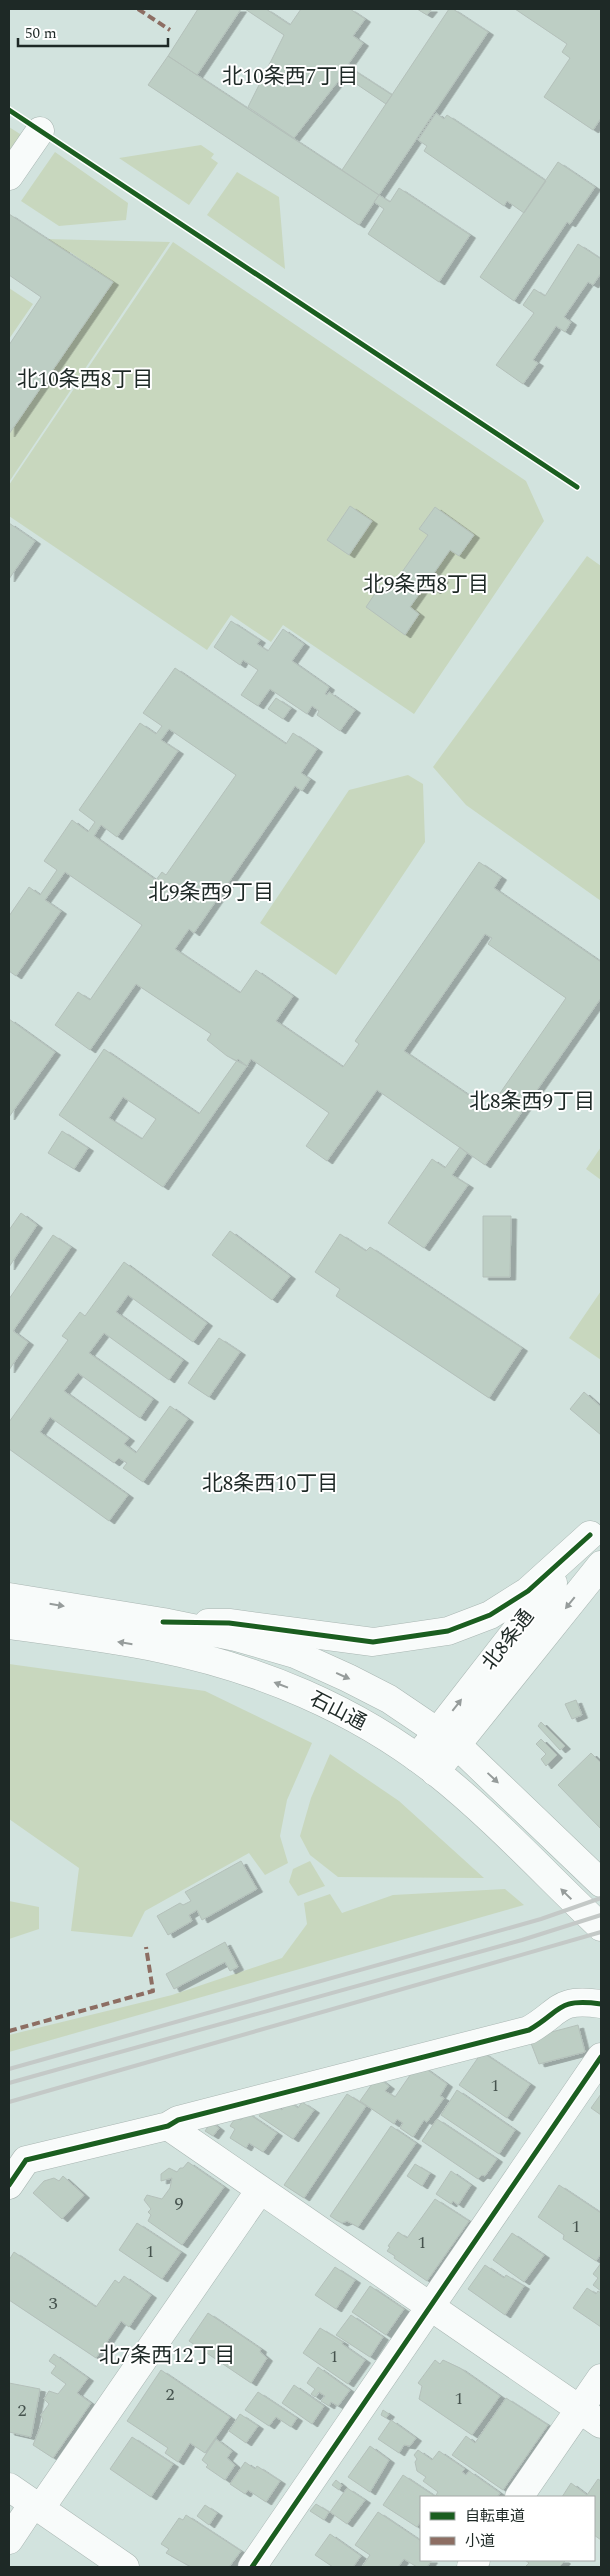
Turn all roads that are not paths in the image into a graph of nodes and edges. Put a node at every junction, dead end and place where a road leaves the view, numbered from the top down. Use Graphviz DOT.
graph roads {
  1 [pos="40,131"];
  2 [pos="9,176"];
  3 [pos="596,1530"];
  4 [pos="601,1565"];
  5 [pos="9,1597"];
  6 [pos="163,1622"];
  7 [pos="9,1625"];
  8 [pos="447,1738"];
  9 [pos="426,1765"];
  10 [pos="599,1878"];
  11 [pos="601,1928"];
  12 [pos="601,2004"];
  13 [pos="601,2057"];
  14 [pos="168,2126"];
  15 [pos="9,2185"];
  16 [pos="260,2190"];
  17 [pos="431,2308"];
  18 [pos="601,2378"];
  19 [pos="590,2417"];
  20 [pos="9,2487"];
  21 [pos="520,2496"];
  22 [pos="37,2507"];
  23 [pos="9,2540"];
  24 [pos="125,2567"];
  25 [pos="252,2567"];
  1 -- 2 [label="street"];
  3 -- 6 [label="street"];
  8 -- 3 [label="street, 北8条通, one-way"];
  4 -- 8 [label="street, 北8条通, one-way"];
  5 -- 6 [label="street, 石山通, one-way"];
  6 -- 8 [label="street, 石山通, one-way"];
  9 -- 7 [label="street, 石山通, one-way"];
  8 -- 9 [label="street, 北8条通"];
  8 -- 10 [label="street, 石山通, one-way"];
  11 -- 9 [label="street, 石山通, one-way"];
  12 -- 14 [label="street"];
  13 -- 17 [label="street"];
  14 -- 15 [label="street"];
  14 -- 16 [label="street"];
  16 -- 17 [label="street"];
  16 -- 22 [label="street"];
  17 -- 19 [label="street"];
  17 -- 25 [label="street"];
  18 -- 19 [label="street"];
  19 -- 21 [label="street"];
  20 -- 22 [label="street"];
  22 -- 23 [label="street"];
  22 -- 24 [label="street"];
}
